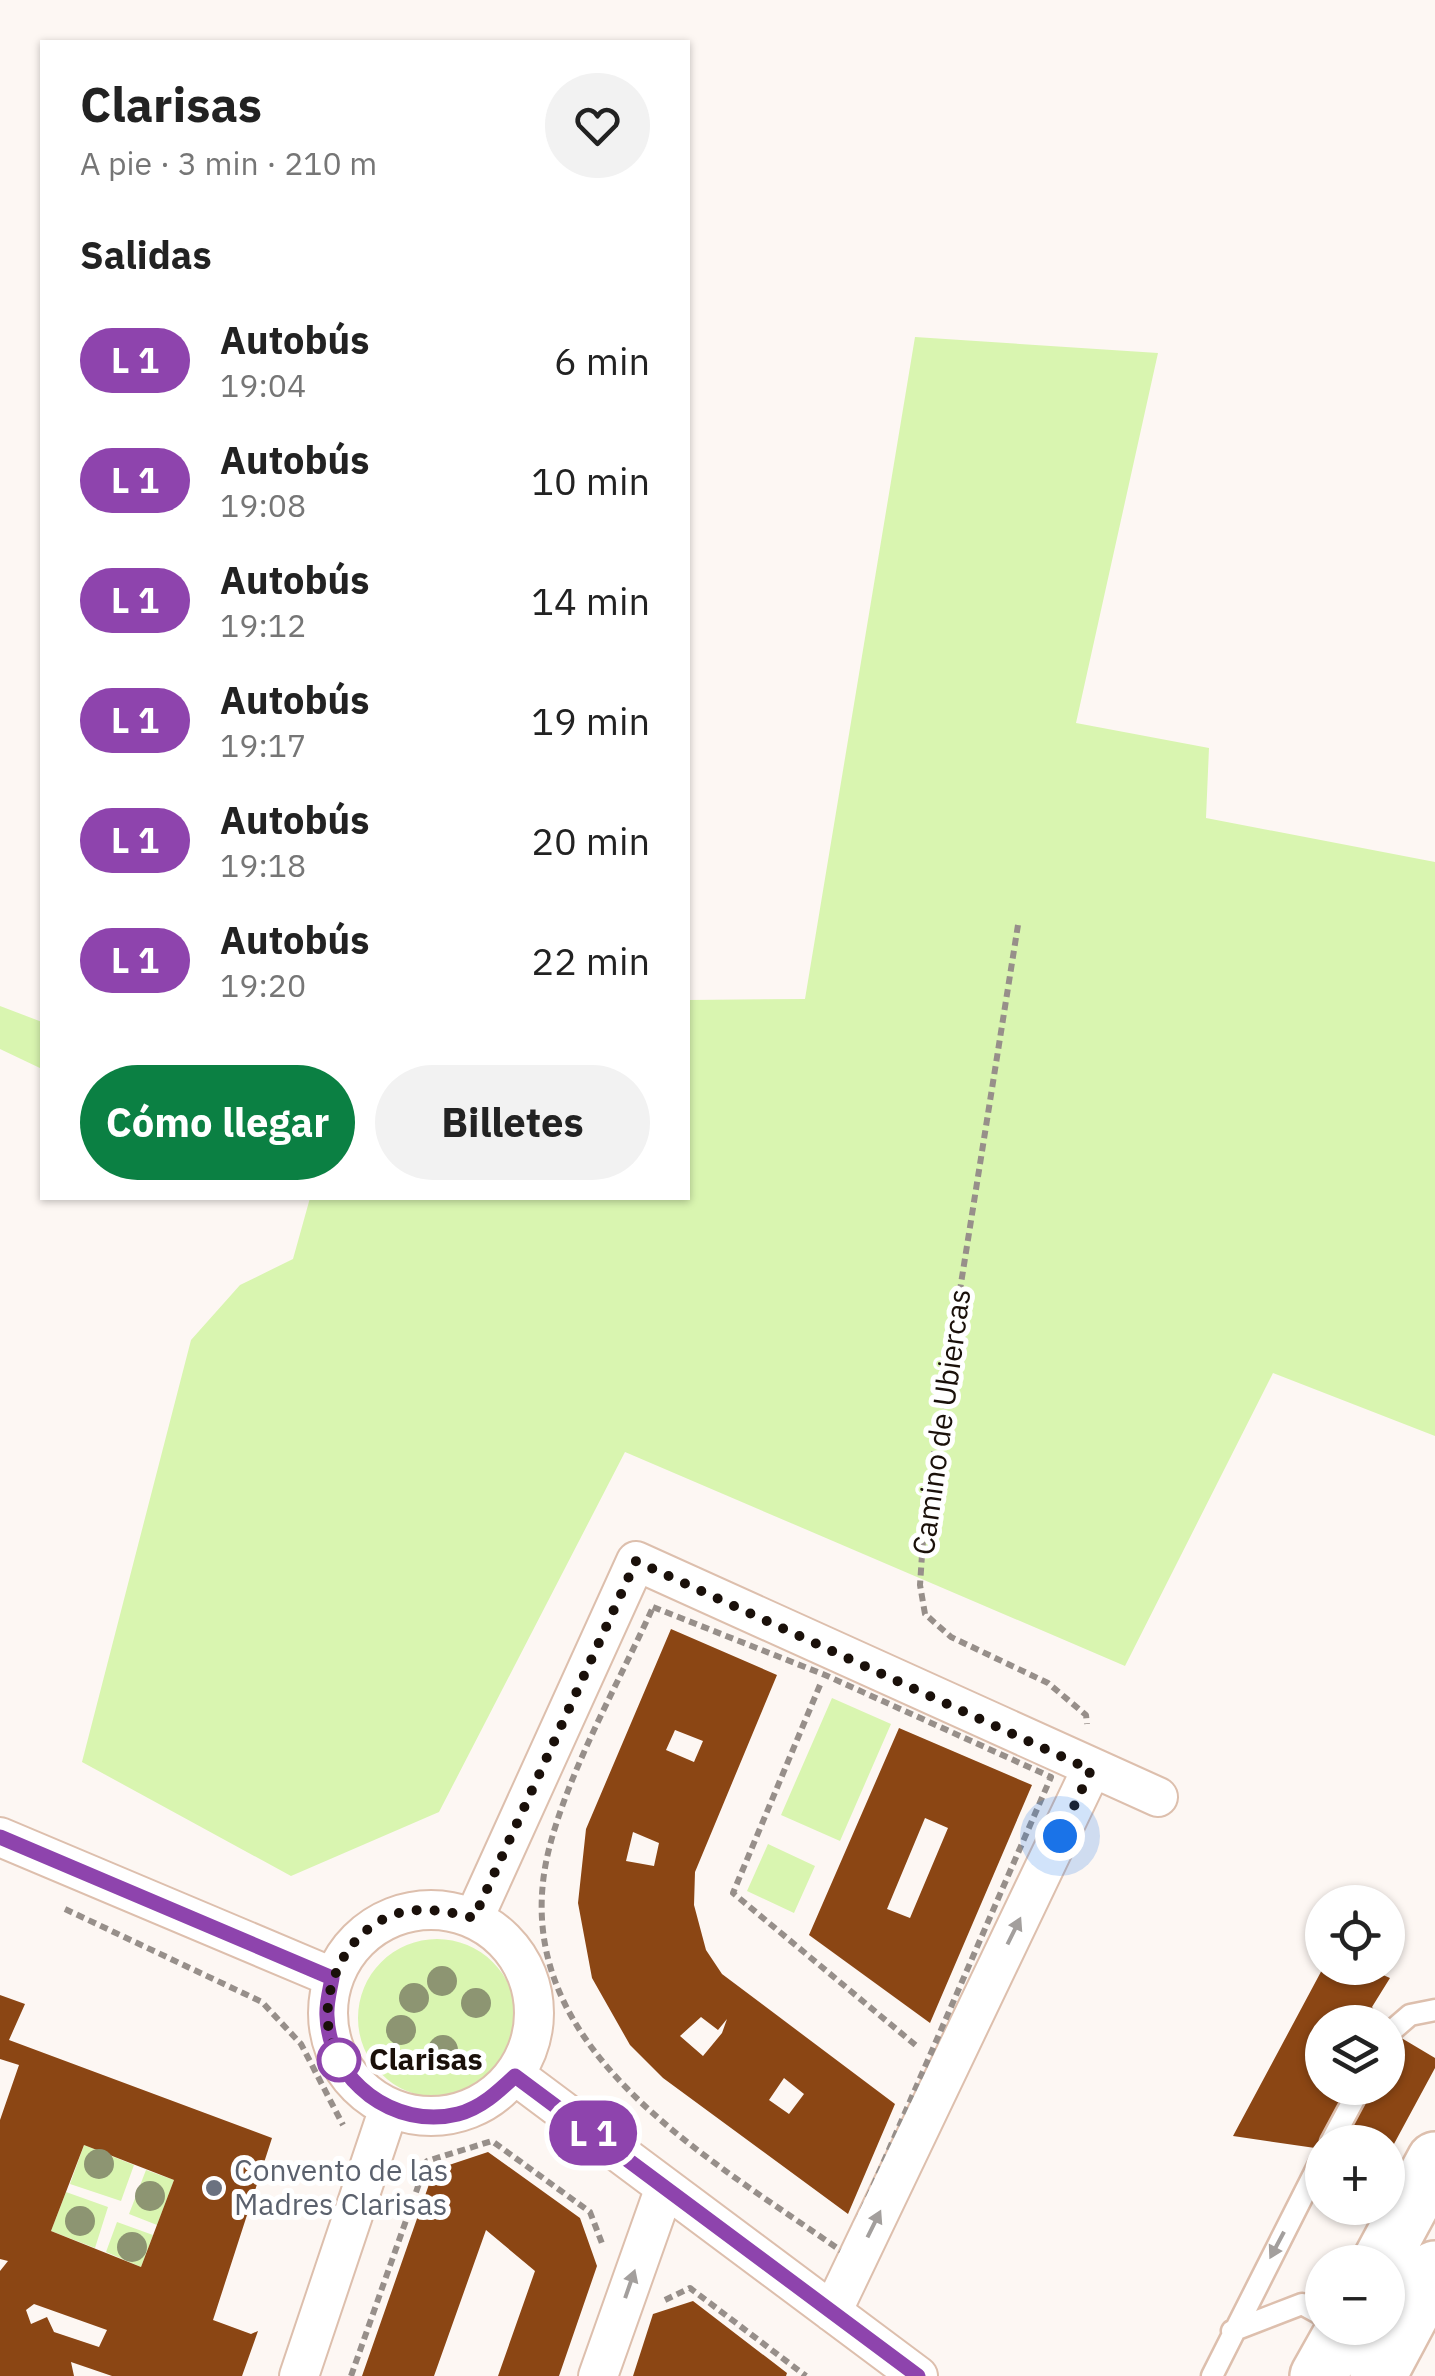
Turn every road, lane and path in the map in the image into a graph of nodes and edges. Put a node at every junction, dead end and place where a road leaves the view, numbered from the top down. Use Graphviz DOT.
graph roads {
  1 [pos="1018,925"];
  2 [pos="818,1690"];
  3 [pos="1091,1770"];
  4 [pos="1158,1797"];
  5 [pos="0,1823"];
  6 [pos="1,1837"];
  7 [pos="53,1904"];
  8 [pos="474,1918"];
  9 [pos="332,1978"];
  10 [pos="1435,2010"];
  11 [pos="1405,2019"];
  12 [pos="930,2054"];
  13 [pos="515,2076"];
  14 [pos="389,2108"];
  15 [pos="340,2136"];
  16 [pos="1435,2160"];
  17 [pos="665,2187"];
  18 [pos="1305,2191"];
  19 [pos="1389,2245"];
  20 [pos="611,2264"];
  21 [pos="1435,2269"];
  22 [pos="661,2302"];
  23 [pos="1305,2306"];
  24 [pos="832,2312"];
  25 [pos="1232,2331"];
  26 [pos="1335,2345"];
  27 [pos="299,2376"];
  28 [pos="351,2376"];
  29 [pos="598,2376"];
  30 [pos="806,2376"];
  31 [pos="918,2376"];
  32 [pos="1212,2376"];
  33 [pos="1318,2376"];
  34 [pos="1378,2376"];
  1 -- 3 [label="path, Camino de Ubiercas"];
  2 -- 12 [label="path"];
  3 -- 4 [label="street"];
  3 -- 8 [label="street"];
  24 -- 3 [label="street, one-way"];
  5 -- 6 [label="street"];
  6 -- 9 [label="street"];
  7 -- 15 [label="path"];
  8 -- 9 [label="street"];
  8 -- 13 [label="street"];
  9 -- 14 [label="street"];
  10 -- 11 [label="lane"];
  12 -- 12 [label="path"];
  13 -- 14 [label="street"];
  13 -- 17 [label="street"];
  14 -- 27 [label="street"];
  16 -- 19 [label="main road"];
  17 -- 24 [label="street"];
  29 -- 17 [label="street, one-way"];
  18 -- 25 [label="lane, one-way"];
  20 -- 28 [label="path"];
  21 -- 34 [label="main road"];
  22 -- 30 [label="path"];
  23 -- 25 [label="lane"];
  24 -- 31 [label="street"];
  25 -- 32 [label="lane"];
  26 -- 33 [label="main road"];
}
